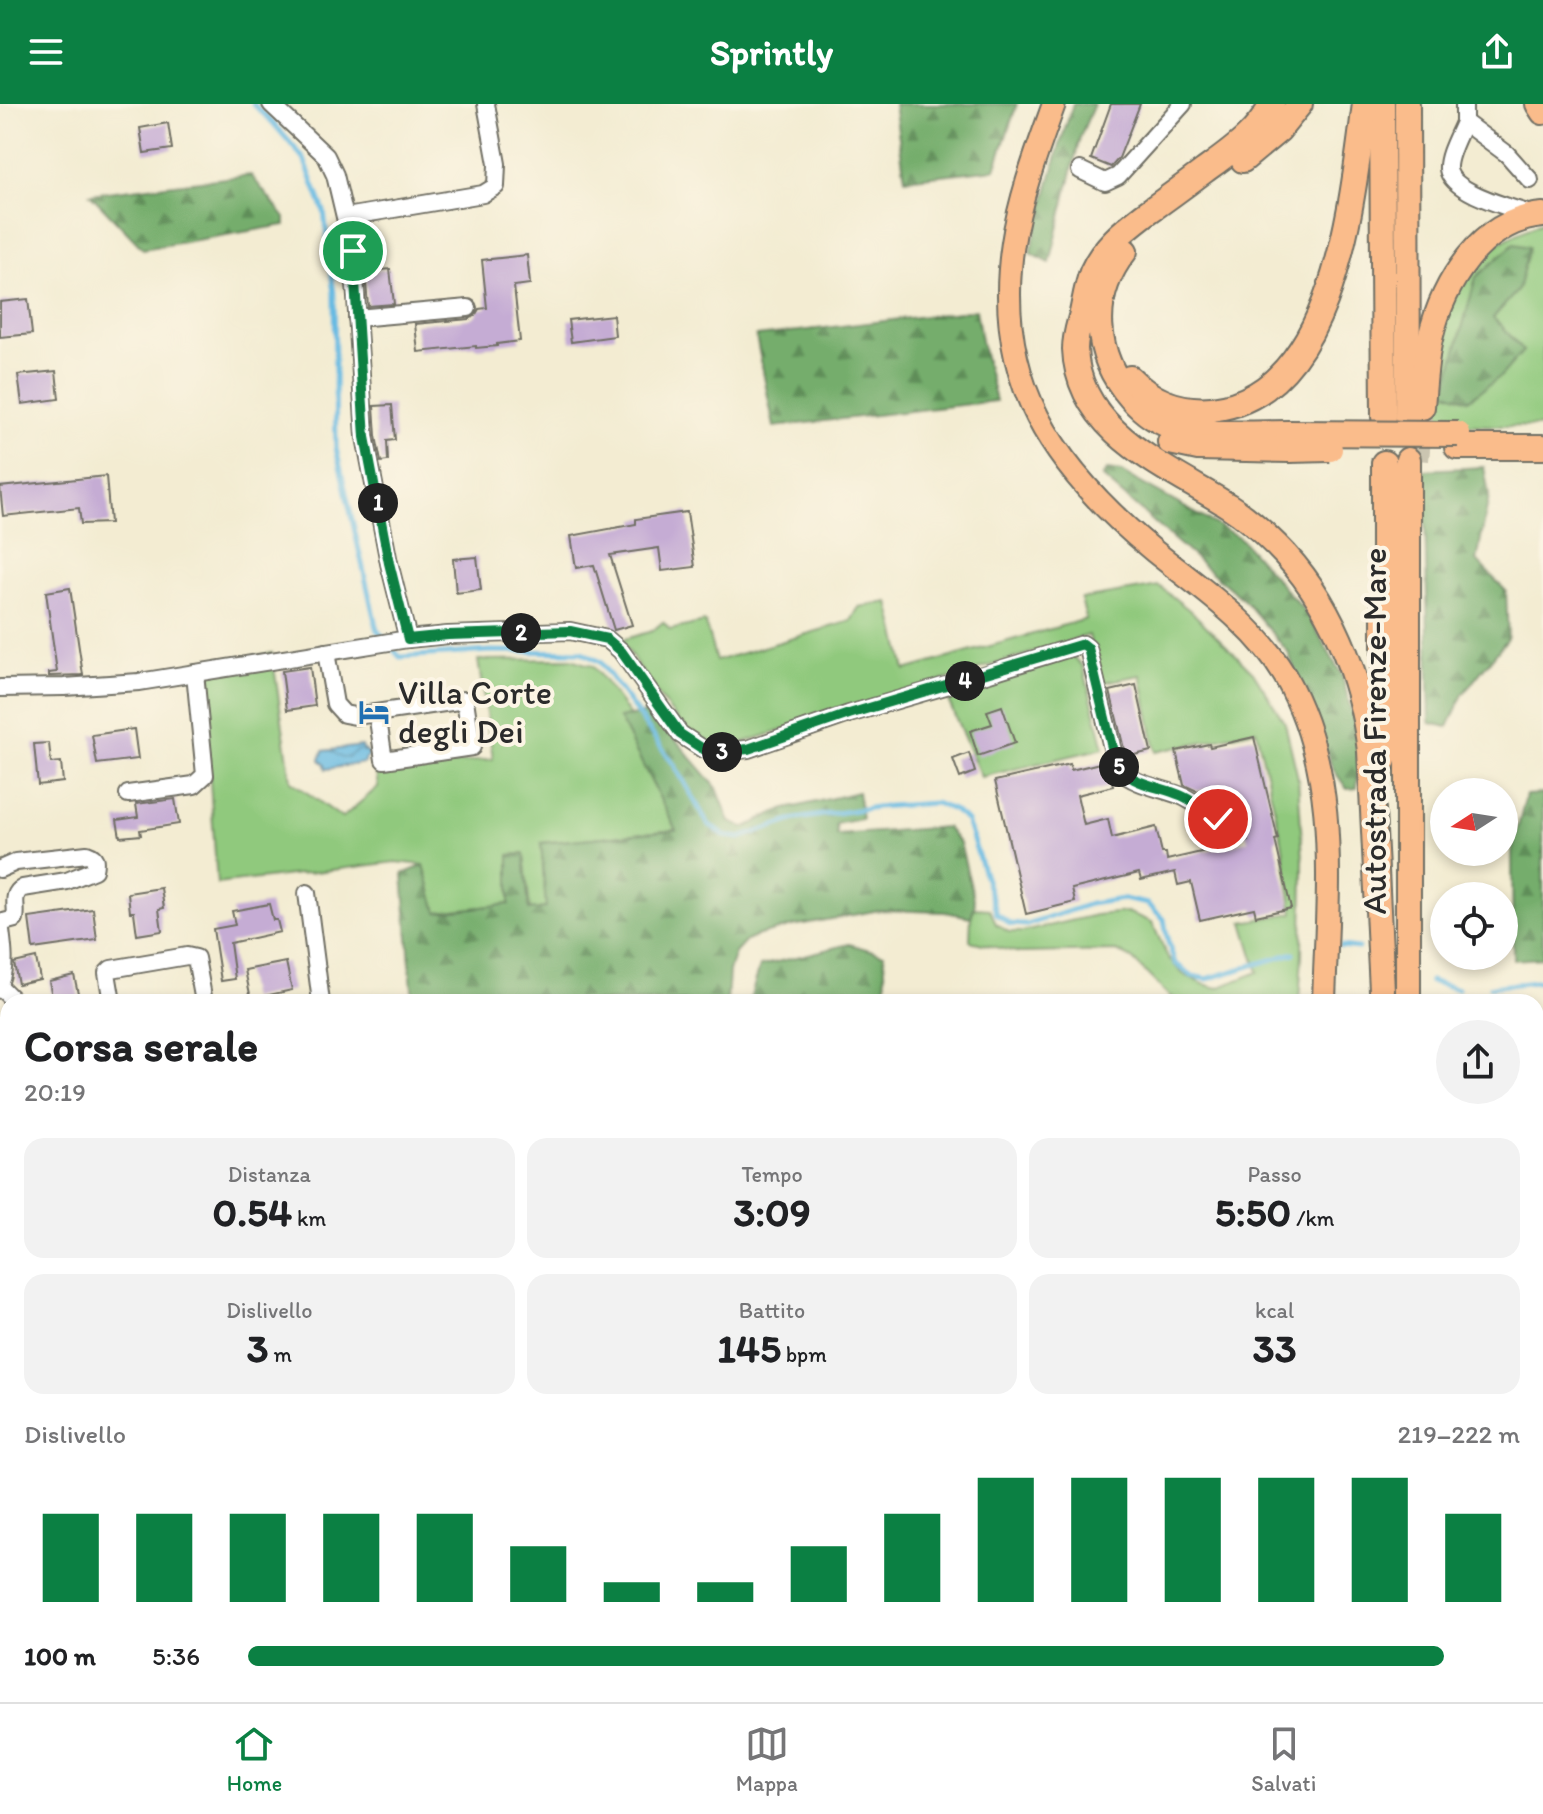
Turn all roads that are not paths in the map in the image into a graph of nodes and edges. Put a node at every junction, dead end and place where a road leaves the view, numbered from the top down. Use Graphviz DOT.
graph roads {
  1 [pos="271,104"];
  2 [pos="486,104"];
  3 [pos="1054,104"];
  4 [pos="1183,104"];
  5 [pos="1272,104"];
  6 [pos="1300,104"];
  7 [pos="1365,104"];
  8 [pos="1382,104"];
  9 [pos="1407,104"];
  10 [pos="1464,104"];
  11 [pos="1538,104"];
  12 [pos="1543,112"];
  13 [pos="1464,122"];
  14 [pos="1080,170"];
  15 [pos="1530,180"];
  16 [pos="1539,215"];
  17 [pos="346,217"];
  18 [pos="468,308"];
  19 [pos="1082,311"];
  20 [pos="357,318"];
  21 [pos="1099,329"];
  22 [pos="1404,417"];
  23 [pos="1543,434"];
  24 [pos="1457,441"];
  25 [pos="1288,442"];
  26 [pos="1543,447"];
  27 [pos="408,639"];
  28 [pos="326,652"];
  29 [pos="195,673"];
  30 [pos="0,688"];
  31 [pos="377,713"];
  32 [pos="128,794"];
  33 [pos="1233,835"];
  34 [pos="0,869"];
  35 [pos="307,893"];
  36 [pos="0,923"];
  37 [pos="0,981"];
  38 [pos="111,994"];
  39 [pos="203,994"];
  40 [pos="320,994"];
  41 [pos="1324,994"];
  42 [pos="1382,994"];
  43 [pos="1382,994"];
  44 [pos="1408,994"];
  1 -- 17 [label="street"];
  2 -- 17 [label="street"];
  3 -- 41 [label="main road"];
  4 -- 14 [label="street"];
  5 -- 19 [label="highway"];
  6 -- 21 [label="highway"];
  7 -- 21 [label="highway"];
  8 -- 22 [label="highway"];
  9 -- 22 [label="highway"];
  10 -- 13 [label="street"];
  11 -- 12 [label="highway"];
  13 -- 15 [label="street"];
  13 -- 16 [label="street"];
  16 -- 22 [label="highway"];
  17 -- 20 [label="street"];
  18 -- 20 [label="street"];
  19 -- 25 [label="highway"];
  19 -- 42 [label="highway"];
  20 -- 27 [label="street"];
  21 -- 25 [label="highway"];
  23 -- 24 [label="highway"];
  24 -- 25 [label="highway, bridge"];
  24 -- 26 [label="highway"];
  27 -- 28 [label="street"];
  27 -- 33 [label="street"];
  28 -- 29 [label="street"];
  28 -- 31 [label="street"];
  29 -- 30 [label="street"];
  29 -- 32 [label="street"];
  31 -- 31 [label="street"];
  34 -- 36 [label="street"];
  35 -- 40 [label="street"];
  36 -- 37 [label="street"];
  38 -- 39 [label="street"];
  43 -- 44 [label="highway, Autostrada Firenze-Mare"];
}
